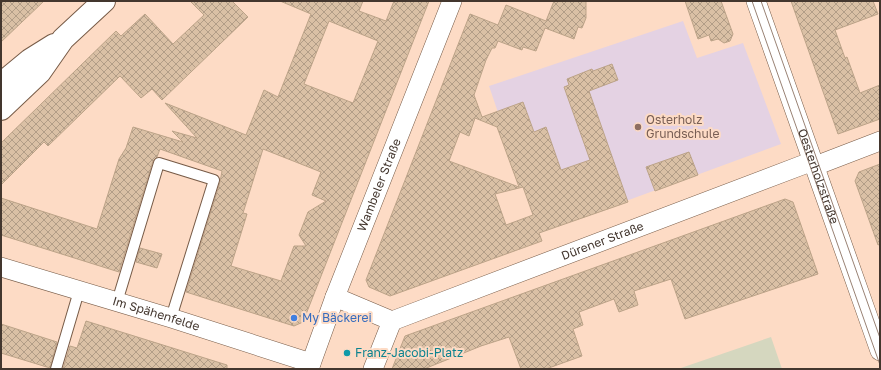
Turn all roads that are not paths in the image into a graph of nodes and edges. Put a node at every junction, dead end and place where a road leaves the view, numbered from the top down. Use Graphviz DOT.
graph roads {
  1 [pos="104,1"];
  2 [pos="452,1"];
  3 [pos="756,1"];
  4 [pos="63,39"];
  5 [pos="1,84"];
  6 [pos="1,109"];
  7 [pos="880,141"];
  8 [pos="814,163"];
  9 [pos="1,267"];
  10 [pos="79,291"];
  11 [pos="335,297"];
  12 [pos="117,302"];
  13 [pos="171,318"];
  14 [pos="392,321"];
  15 [pos="880,351"];
  16 [pos="310,366"];
  17 [pos="56,369"];
  18 [pos="373,369"];
  1 -- 4 [label="main road"];
  2 -- 11 [label="street, Wambeler Straße"];
  3 -- 8 [label="street, Oesterholzstraße"];
  4 -- 5 [label="main road"];
  4 -- 6 [label="main road"];
  7 -- 8 [label="street, Dürener Straße"];
  8 -- 14 [label="street, Dürener Straße"];
  8 -- 15 [label="street, Oesterholzstraße"];
  9 -- 10 [label="street, Im Spähenfelde"];
  10 -- 12 [label="street, Im Spähenfelde"];
  10 -- 17 [label="lane"];
  11 -- 14 [label="street"];
  11 -- 16 [label="street, Wambeler Straße"];
  12 -- 13 [label="street, Im Spähenfelde"];
  12 -- 13 [label="lane"];
  13 -- 16 [label="street, Im Spähenfelde"];
  14 -- 18 [label="street"];
}
